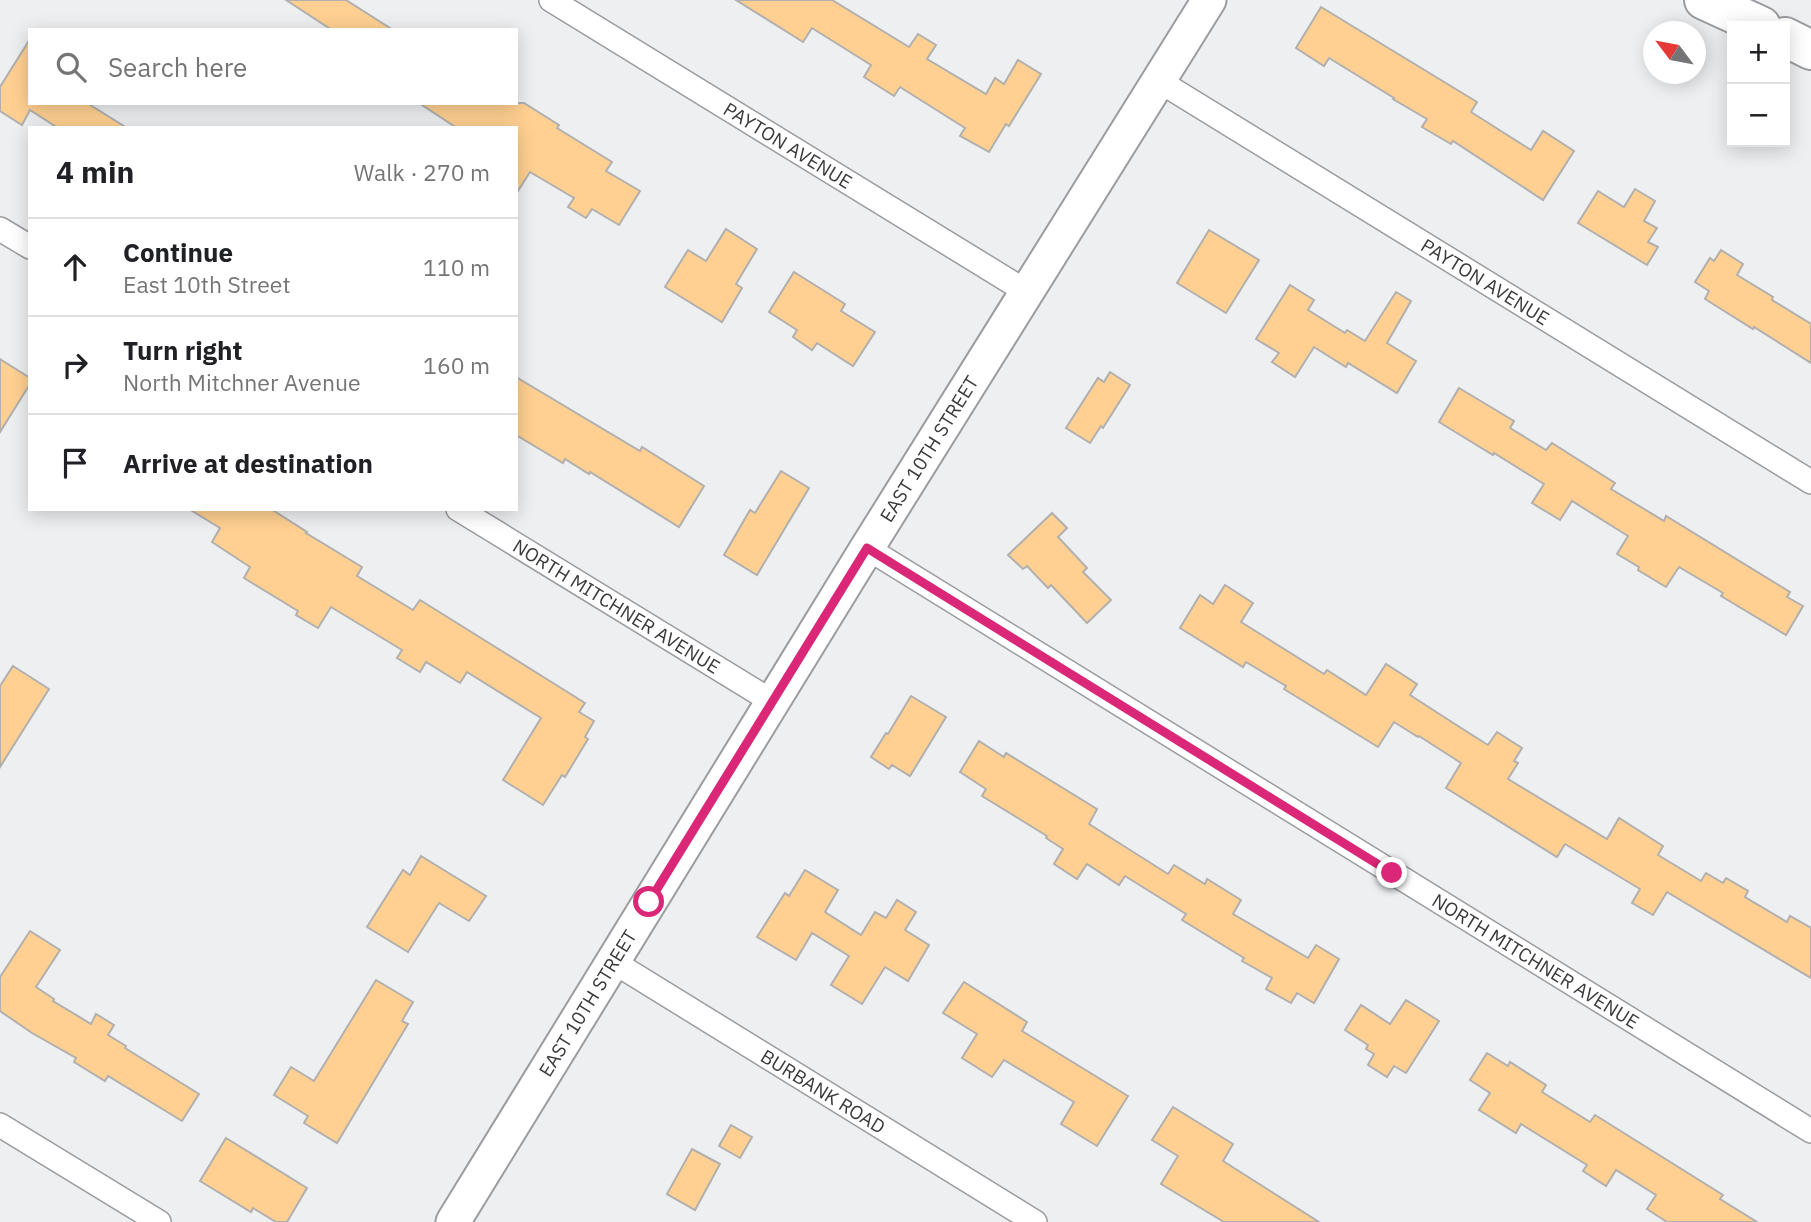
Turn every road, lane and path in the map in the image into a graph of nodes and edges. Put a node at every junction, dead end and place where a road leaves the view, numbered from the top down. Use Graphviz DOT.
graph roads {
  1 [pos="551,0"];
  2 [pos="1209,0"];
  3 [pos="1704,0"];
  4 [pos="1750,21"];
  5 [pos="1790,40"];
  6 [pos="1811,50"];
  7 [pos="1159,81"];
  8 [pos="0,229"];
  9 [pos="28,246"];
  10 [pos="1027,292"];
  11 [pos="1811,482"];
  12 [pos="461,511"];
  13 [pos="867,548"];
  14 [pos="773,702"];
  15 [pos="612,961"];
  16 [pos="0,1125"];
  17 [pos="1811,1131"];
  18 [pos="159,1222"];
  19 [pos="453,1222"];
  20 [pos="1035,1222"];
  1 -- 10 [label="street, PAYTON AVENUE"];
  2 -- 7 [label="main road, EAST 10TH STREET"];
  3 -- 4 [label="highway"];
  5 -- 6 [label="highway"];
  7 -- 10 [label="main road, EAST 10TH STREET"];
  7 -- 11 [label="street, PAYTON AVENUE"];
  8 -- 9 [label="street"];
  10 -- 13 [label="main road, EAST 10TH STREET"];
  12 -- 14 [label="street, NORTH MITCHNER AVENUE"];
  13 -- 14 [label="main road, EAST 10TH STREET"];
  13 -- 17 [label="street, NORTH MITCHNER AVENUE"];
  14 -- 15 [label="main road, EAST 10TH STREET"];
  15 -- 19 [label="main road, EAST 10TH STREET"];
  15 -- 20 [label="street, BURBANK ROAD"];
  16 -- 18 [label="street"];
}
